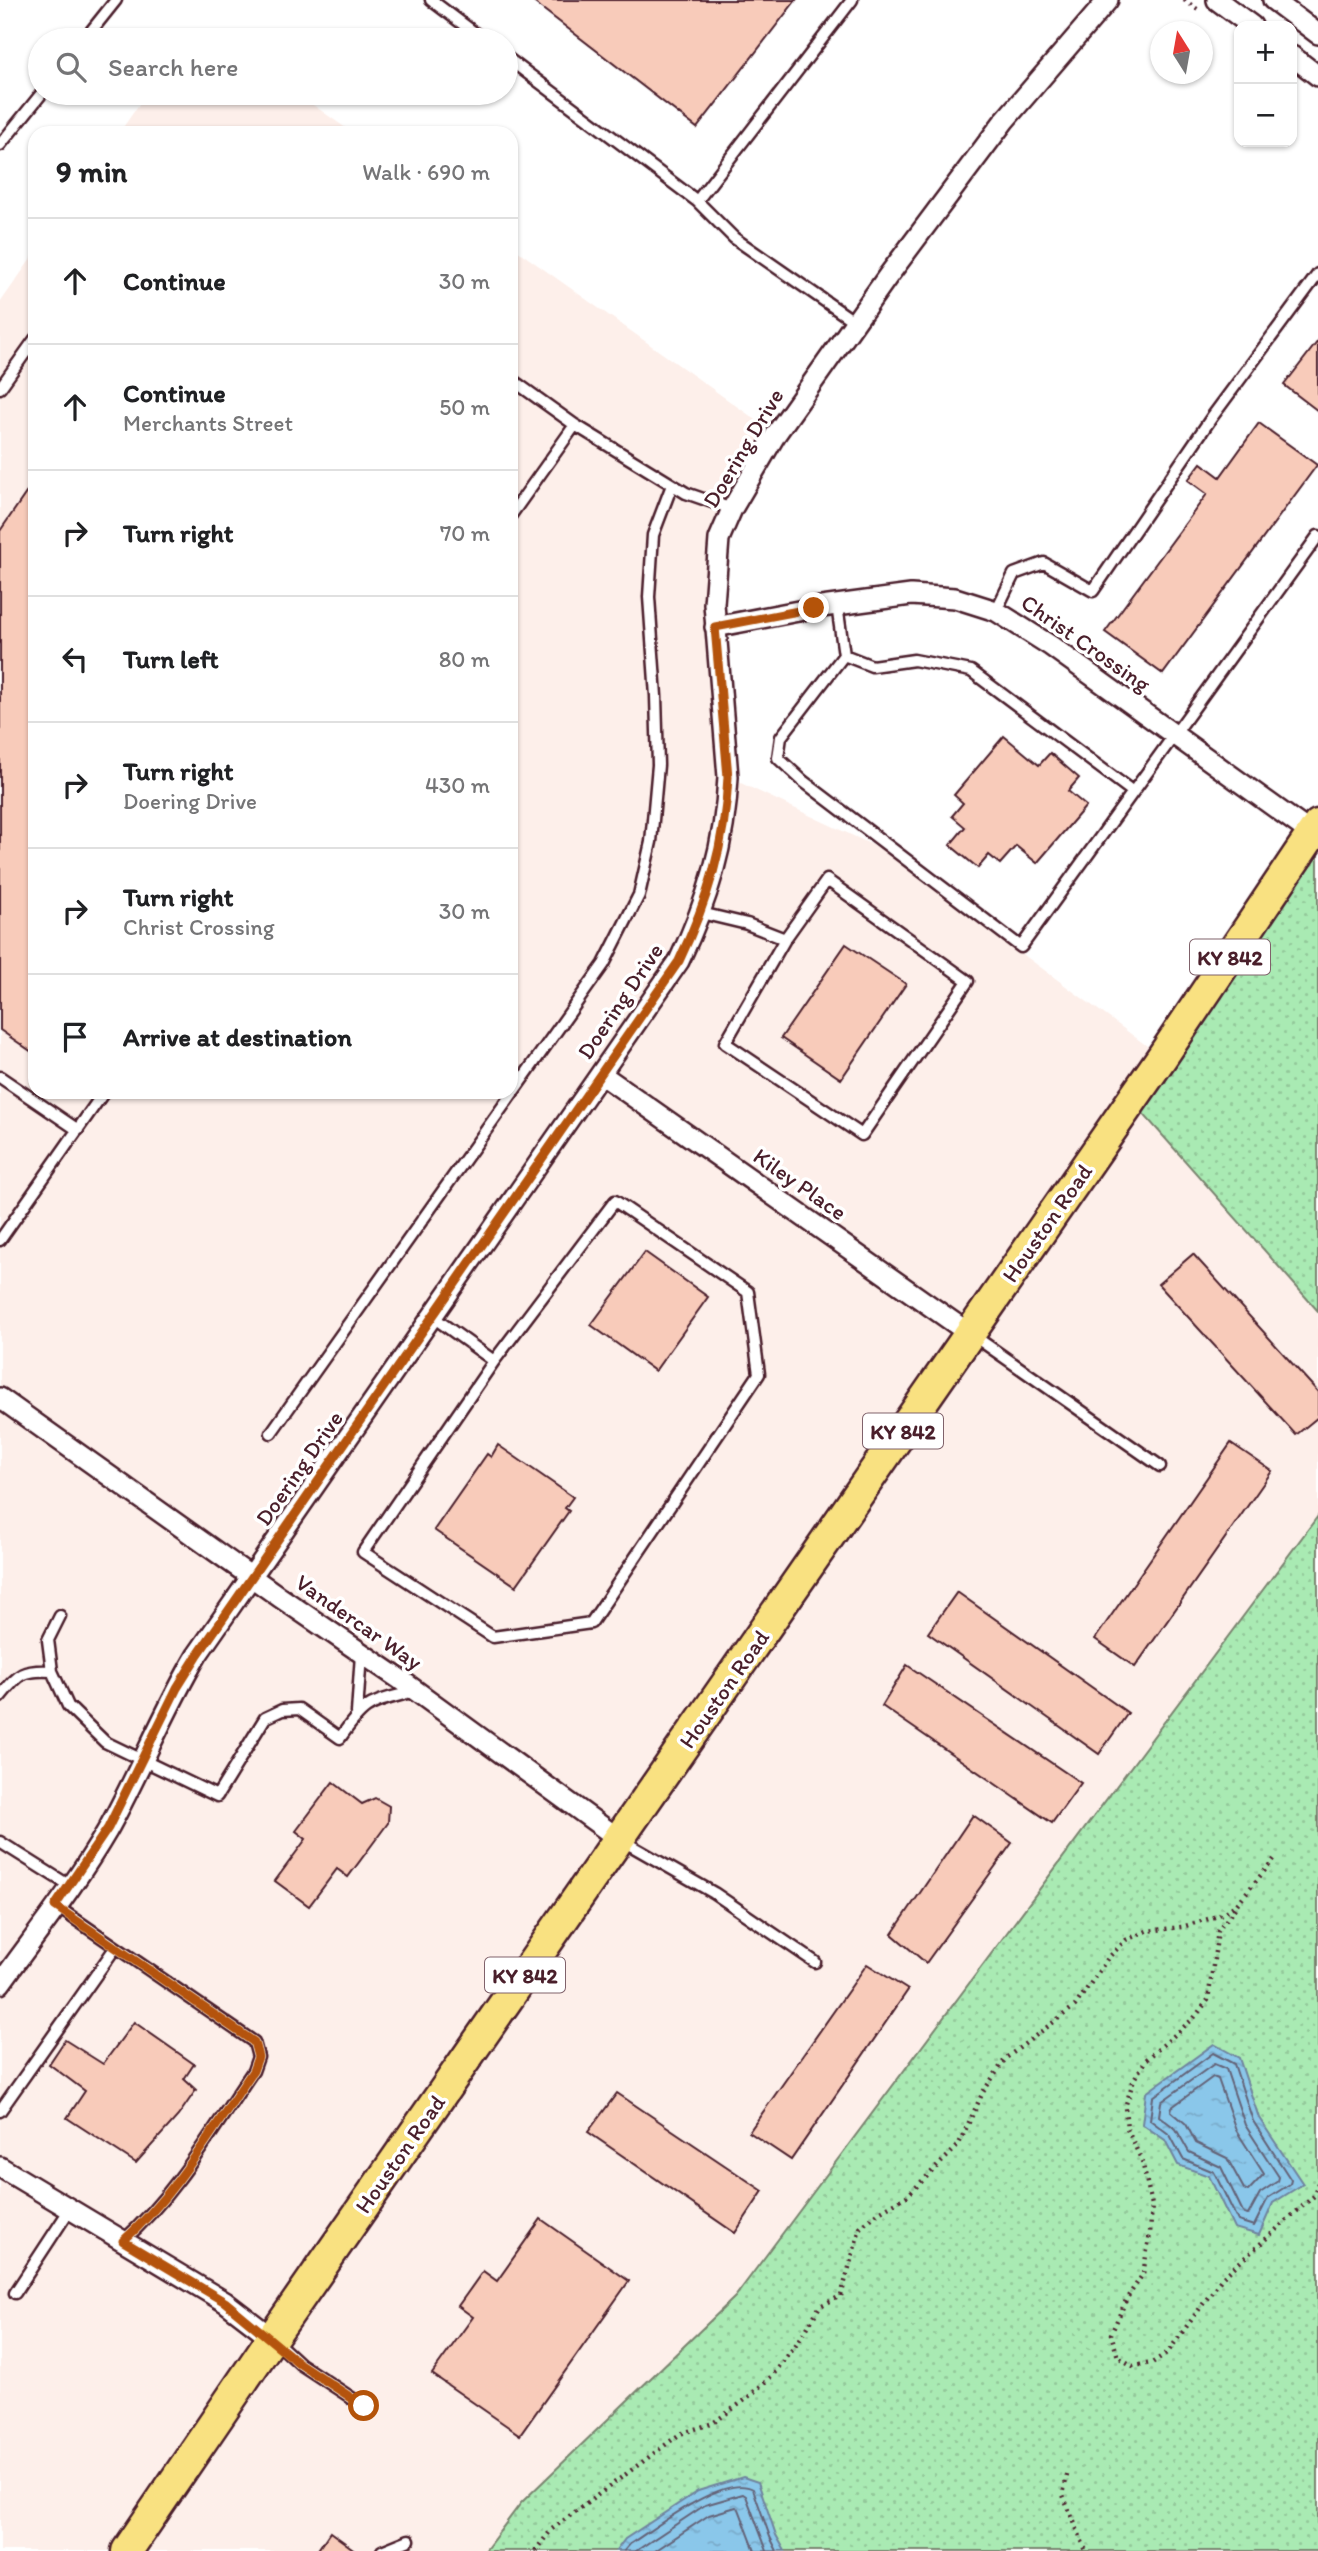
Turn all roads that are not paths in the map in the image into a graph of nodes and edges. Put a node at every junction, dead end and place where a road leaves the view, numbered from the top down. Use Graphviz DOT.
graph roads {
  1 [pos="116,0"];
  2 [pos="431,0"];
  3 [pos="852,0"];
  4 [pos="1108,0"];
  5 [pos="1217,0"];
  6 [pos="1273,0"];
  7 [pos="1245,21"];
  8 [pos="94,28"];
  9 [pos="468,28"];
  10 [pos="1318,34"];
  11 [pos="1297,60"];
  12 [pos="518,66"];
  13 [pos="1318,76"];
  14 [pos="32,105"];
  15 [pos="0,145"];
  16 [pos="697,201"];
  17 [pos="1318,274"];
  18 [pos="855,322"];
  19 [pos="28,349"];
  20 [pos="518,384"];
  21 [pos="0,388"];
  22 [pos="575,425"];
  23 [pos="671,485"];
  24 [pos="518,506"];
  25 [pos="732,509"];
  26 [pos="1318,536"];
  27 [pos="837,605"];
  28 [pos="996,611"];
  29 [pos="715,627"];
  30 [pos="844,655"];
  31 [pos="1175,736"];
  32 [pos="1133,792"];
  33 [pos="1315,830"];
  34 [pos="701,914"];
  35 [pos="785,939"];
  36 [pos="601,1074"];
  37 [pos="0,1077"];
  38 [pos="518,1085"];
  39 [pos="28,1096"];
  40 [pos="32,1099"];
  41 [pos="99,1099"];
  42 [pos="508,1099"];
  43 [pos="78,1130"];
  44 [pos="0,1240"];
  45 [pos="433,1317"];
  46 [pos="970,1334"];
  47 [pos="494,1361"];
  48 [pos="0,1398"];
  49 [pos="271,1433"];
  50 [pos="1160,1466"];
  51 [pos="252,1578"];
  52 [pos="60,1616"];
  53 [pos="361,1653"];
  54 [pos="51,1671"];
  55 [pos="415,1690"];
  56 [pos="0,1697"];
  57 [pos="357,1713"];
  58 [pos="144,1760"];
  59 [pos="620,1839"];
  60 [pos="0,1842"];
  61 [pos="69,1886"];
  62 [pos="55,1906"];
  63 [pos="115,1948"];
  64 [pos="815,1962"];
  65 [pos="0,1984"];
  66 [pos="0,2111"];
  67 [pos="0,2167"];
  68 [pos="71,2209"];
  69 [pos="123,2241"];
  70 [pos="15,2293"];
  71 [pos="272,2338"];
  72 [pos="364,2406"];
  73 [pos="409,2540"];
  74 [pos="127,2551"];
  75 [pos="382,2551"];
  1 -- 8 [label="lane"];
  2 -- 9 [label="lane"];
  3 -- 16 [label="lane"];
  4 -- 18 [label="street, Doering Drive"];
  5 -- 7 [label="street"];
  6 -- 10 [label="street"];
  11 -- 13 [label="street"];
  12 -- 16 [label="lane"];
  14 -- 15 [label="lane"];
  16 -- 18 [label="lane"];
  17 -- 28 [label="lane"];
  18 -- 25 [label="street, Doering Drive"];
  19 -- 21 [label="lane"];
  20 -- 22 [label="lane"];
  22 -- 23 [label="lane"];
  22 -- 24 [label="lane"];
  23 -- 25 [label="lane"];
  23 -- 38 [label="lane"];
  25 -- 29 [label="street, Doering Drive"];
  26 -- 31 [label="lane"];
  27 -- 28 [label="street, Christ Crossing"];
  27 -- 29 [label="street, Christ Crossing"];
  27 -- 30 [label="lane"];
  28 -- 31 [label="street, Christ Crossing"];
  29 -- 34 [label="street, Doering Drive"];
  30 -- 32 [label="lane"];
  30 -- 32 [label="lane"];
  31 -- 32 [label="lane"];
  31 -- 33 [label="street, Christ Crossing"];
  33 -- 46 [label="main road, Houston Road / KY 842"];
  34 -- 35 [label="lane"];
  34 -- 36 [label="street, Doering Drive"];
  35 -- 35 [label="lane"];
  36 -- 45 [label="street, Doering Drive"];
  36 -- 46 [label="street, Kiley Place"];
  37 -- 39 [label="lane"];
  40 -- 43 [label="lane"];
  41 -- 43 [label="lane"];
  42 -- 49 [label="lane"];
  43 -- 44 [label="lane"];
  45 -- 47 [label="lane"];
  45 -- 51 [label="street, Doering Drive"];
  46 -- 50 [label="lane"];
  46 -- 59 [label="main road, Houston Road / KY 842"];
  47 -- 47 [label="lane"];
  48 -- 51 [label="street, Vandercar Way"];
  51 -- 53 [label="street, Vandercar Way"];
  51 -- 58 [label="street, Doering Drive"];
  52 -- 54 [label="lane"];
  53 -- 55 [label="street, Vandercar Way"];
  53 -- 57 [label="lane"];
  54 -- 56 [label="lane"];
  54 -- 58 [label="lane"];
  55 -- 57 [label="lane"];
  55 -- 59 [label="street, Vandercar Way"];
  57 -- 58 [label="lane"];
  58 -- 61 [label="street, Doering Drive"];
  59 -- 64 [label="lane"];
  59 -- 71 [label="main road, Houston Road / KY 842"];
  60 -- 61 [label="lane"];
  61 -- 62 [label="street, Doering Drive"];
  62 -- 63 [label="lane"];
  62 -- 65 [label="street, Doering Drive"];
  63 -- 66 [label="lane"];
  63 -- 69 [label="lane"];
  67 -- 68 [label="street"];
  68 -- 69 [label="street"];
  68 -- 70 [label="lane"];
  69 -- 71 [label="street"];
  71 -- 72 [label="lane"];
  71 -- 74 [label="main road, Houston Road / KY 842"];
  73 -- 75 [label="lane"];
}
